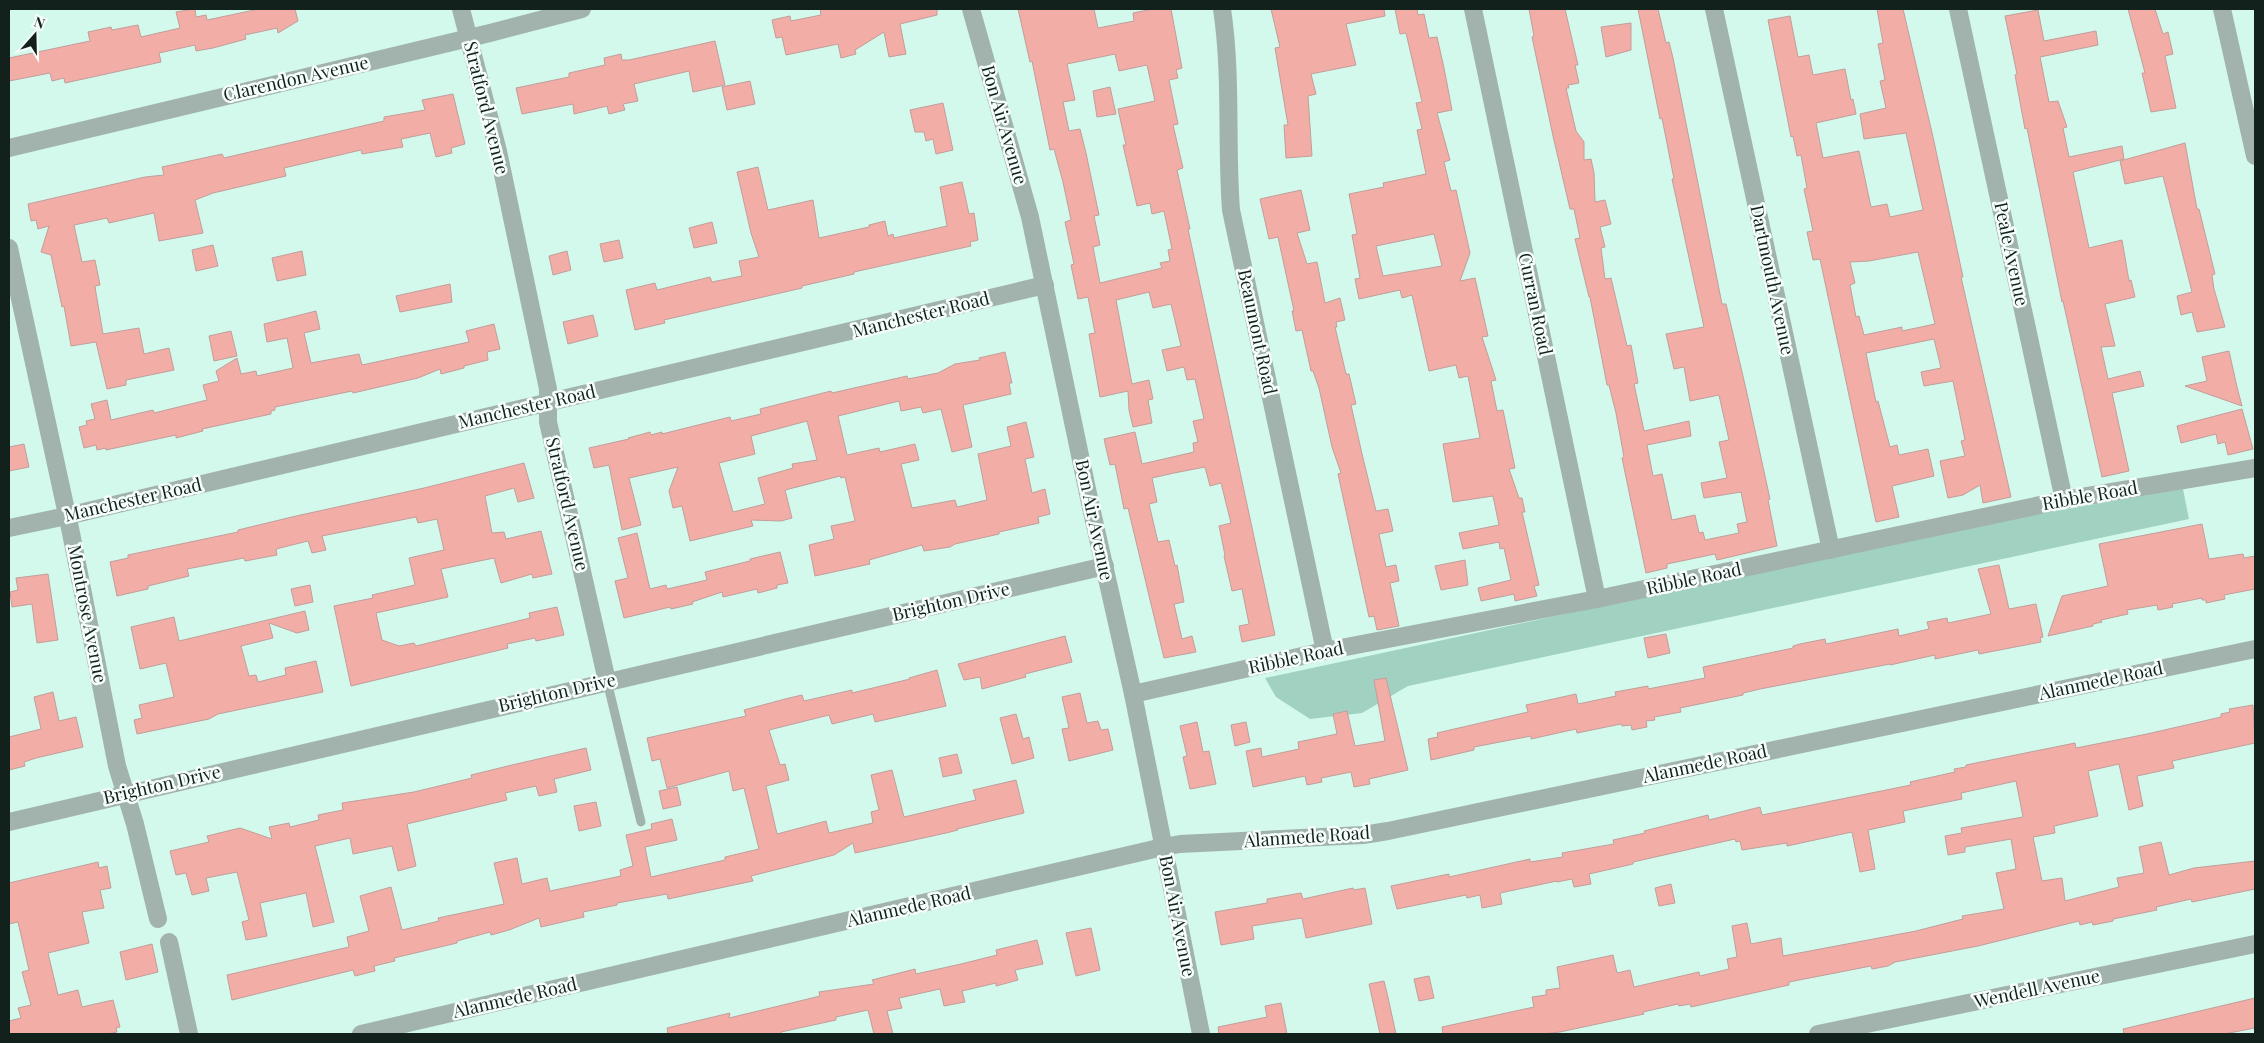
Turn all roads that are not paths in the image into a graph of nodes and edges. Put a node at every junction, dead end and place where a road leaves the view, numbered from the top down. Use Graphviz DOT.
graph roads {
  1 [pos="461,9"];
  2 [pos="582,9"];
  3 [pos="972,9"];
  4 [pos="1222,9"];
  5 [pos="1473,9"];
  6 [pos="1714,9"];
  7 [pos="1958,9"];
  8 [pos="2222,9"];
  9 [pos="469,38"];
  10 [pos="9,148"];
  11 [pos="2255,156"];
  12 [pos="9,248"];
  13 [pos="1044,285"];
  14 [pos="548,401"];
  15 [pos="2255,468"];
  16 [pos="2064,500"];
  17 [pos="67,516"];
  18 [pos="9,528"];
  19 [pos="1831,550"];
  20 [pos="1105,566"];
  21 [pos="1597,599"];
  22 [pos="2255,649"];
  23 [pos="1325,651"];
  24 [pos="608,681"];
  25 [pos="1133,694"];
  26 [pos="126,794"];
  27 [pos="9,822"];
  28 [pos="641,822"];
  29 [pos="1164,847"];
  30 [pos="158,919"];
  31 [pos="169,942"];
  32 [pos="2255,944"];
  33 [pos="189,1034"];
  34 [pos="361,1034"];
  35 [pos="1201,1034"];
  36 [pos="1818,1034"];
  1 -- 9 [label="street, Stratford Avenue"];
  2 -- 9 [label="street, Clarendon Avenue"];
  3 -- 13 [label="street, Bon Air Avenue"];
  4 -- 23 [label="street, Beaumont Road"];
  5 -- 21 [label="street, Curran Road"];
  6 -- 19 [label="street, Dartmouth Avenue"];
  7 -- 16 [label="street, Peale Avenue"];
  8 -- 11 [label="street"];
  9 -- 10 [label="street, Clarendon Avenue"];
  9 -- 14 [label="street, Stratford Avenue"];
  12 -- 17 [label="street, Montrose Avenue"];
  13 -- 14 [label="street, Manchester Road"];
  13 -- 20 [label="street, Bon Air Avenue"];
  14 -- 17 [label="street, Manchester Road"];
  14 -- 24 [label="street, Stratford Avenue"];
  15 -- 16 [label="street, Ribble Road"];
  16 -- 19 [label="street, Ribble Road"];
  17 -- 18 [label="street, Manchester Road"];
  17 -- 26 [label="street, Montrose Avenue"];
  19 -- 21 [label="street, Ribble Road"];
  20 -- 24 [label="street, Brighton Drive"];
  20 -- 25 [label="street, Bon Air Avenue"];
  21 -- 23 [label="street, Ribble Road"];
  22 -- 29 [label="street, Alanmede Road"];
  23 -- 25 [label="street, Ribble Road"];
  24 -- 26 [label="street, Brighton Drive"];
  24 -- 28 [label="lane, Stratford Avenue"];
  25 -- 29 [label="street, Bon Air Avenue"];
  26 -- 27 [label="street, Brighton Drive"];
  26 -- 30 [label="street, Montrose Avenue"];
  29 -- 34 [label="street, Alanmede Road"];
  29 -- 35 [label="street, Bon Air Avenue"];
  31 -- 33 [label="street"];
  32 -- 36 [label="street, Wendell Avenue"];
}
